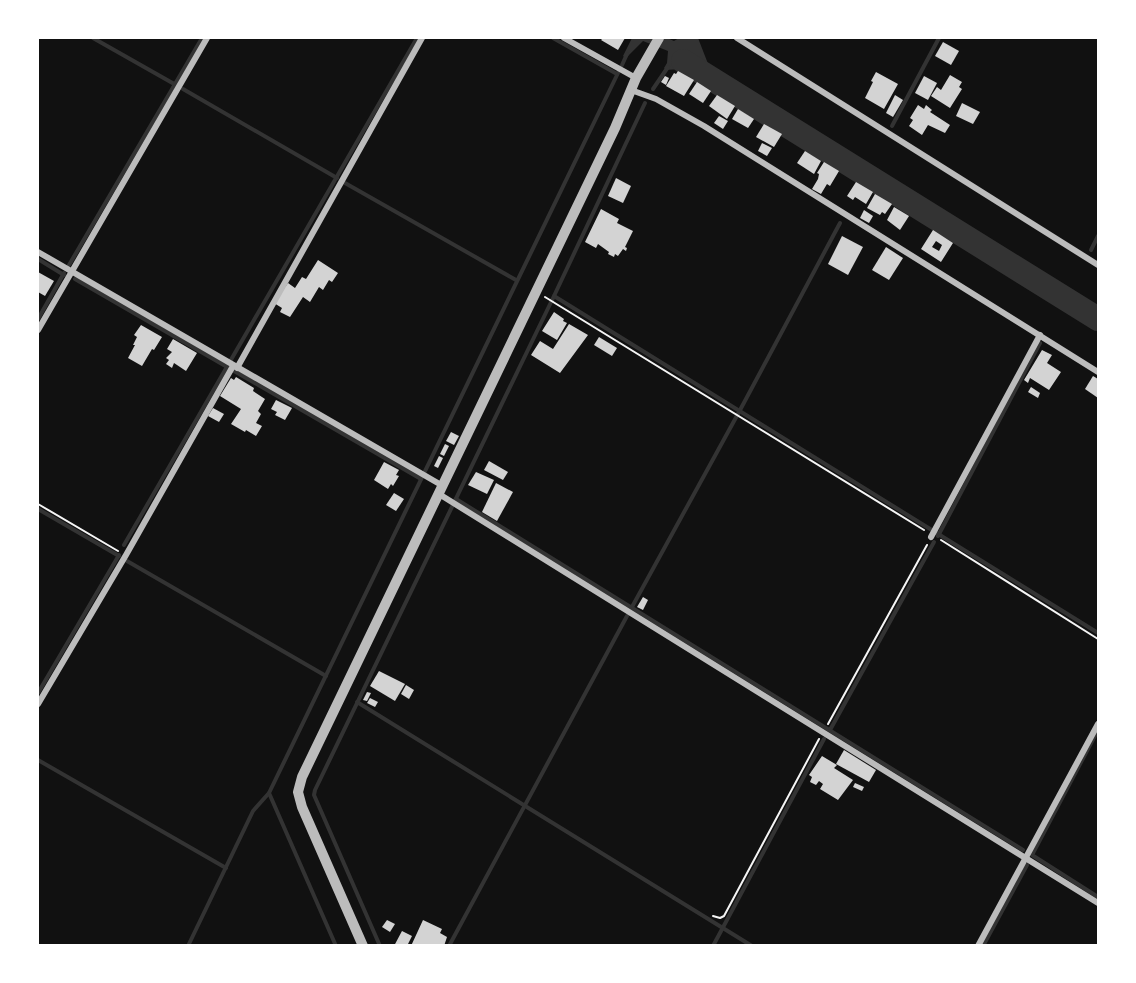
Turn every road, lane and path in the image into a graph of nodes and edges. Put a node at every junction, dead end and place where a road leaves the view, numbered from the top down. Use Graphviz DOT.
graph roads {
  1 [pos="207,38"];
  2 [pos="422,38"];
  3 [pos="564,38"];
  4 [pos="737,38"];
  5 [pos="657,41"];
  6 [pos="636,78"];
  7 [pos="631,90"];
  8 [pos="38,252"];
  9 [pos="1098,265"];
  10 [pos="71,272"];
  11 [pos="549,299"];
  12 [pos="38,330"];
  13 [pos="1040,335"];
  14 [pos="231,367"];
  15 [pos="1098,372"];
  16 [pos="441,490"];
  17 [pos="38,504"];
  18 [pos="933,534"];
  19 [pos="126,555"];
  20 [pos="1098,639"];
  21 [pos="38,704"];
  22 [pos="828,723"];
  23 [pos="1098,724"];
  24 [pos="823,732"];
  25 [pos="1026,858"];
  26 [pos="1098,903"];
  27 [pos="713,915"];
  28 [pos="363,945"];
  29 [pos="978,945"];
  1 -- 10 [label="street"];
  2 -- 14 [label="street"];
  3 -- 6 [label="street"];
  4 -- 9 [label="street"];
  5 -- 6 [label="street"];
  6 -- 7 [label="street"];
  7 -- 13 [label="street"];
  7 -- 16 [label="street"];
  8 -- 10 [label="street"];
  10 -- 12 [label="street"];
  10 -- 14 [label="street"];
  11 -- 18 [label="path"];
  13 -- 15 [label="street"];
  13 -- 18 [label="street"];
  14 -- 16 [label="street"];
  14 -- 19 [label="street"];
  16 -- 24 [label="street"];
  16 -- 28 [label="street"];
  17 -- 19 [label="path"];
  18 -- 20 [label="path"];
  18 -- 22 [label="path"];
  19 -- 21 [label="street"];
  23 -- 25 [label="street"];
  24 -- 25 [label="street"];
  24 -- 27 [label="path"];
  25 -- 26 [label="street"];
  25 -- 29 [label="street"];
}
